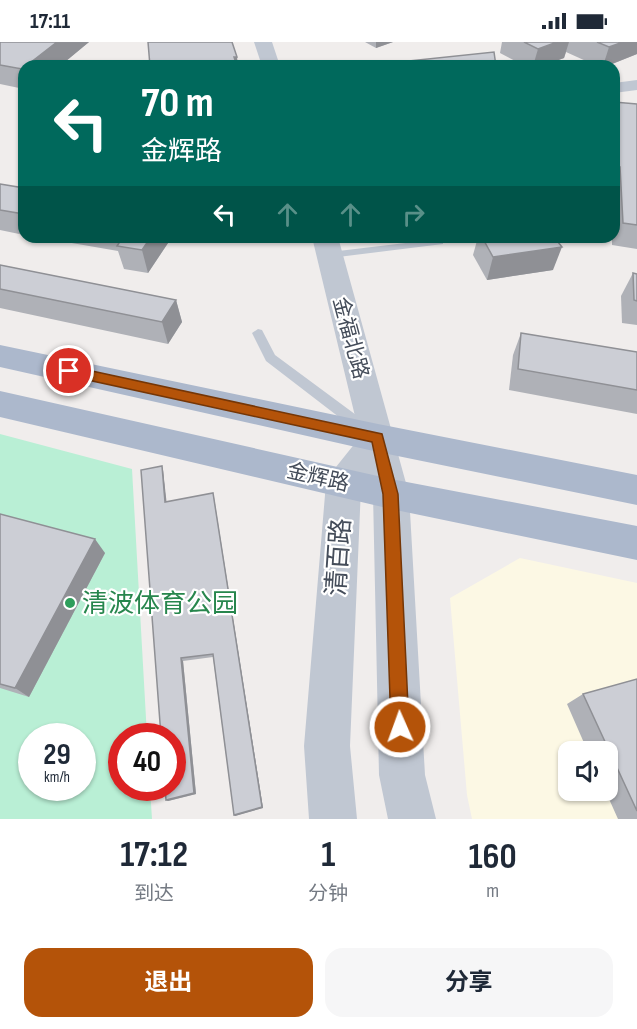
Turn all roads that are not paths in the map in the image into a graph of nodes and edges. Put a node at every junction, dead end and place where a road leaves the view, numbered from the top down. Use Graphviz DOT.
graph roads {
  1 [pos="263,42"];
  2 [pos="269,60"];
  3 [pos="637,85"];
  4 [pos="620,87"];
  5 [pos="411,243"];
  6 [pos="327,246"];
  7 [pos="258,333"];
  8 [pos="0,356"];
  9 [pos="0,404"];
  10 [pos="378,438"];
  11 [pos="344,483"];
  12 [pos="637,490"];
  13 [pos="391,494"];
  14 [pos="637,543"];
  15 [pos="333,819"];
  16 [pos="412,819"];
  1 -- 2 [label="street"];
  3 -- 4 [label="street"];
  5 -- 6 [label="lane"];
  6 -- 10 [label="street, 金福北路"];
  7 -- 10 [label="lane"];
  8 -- 10 [label="main road"];
  9 -- 11 [label="main road, 金辉路"];
  10 -- 11 [label="street"];
  10 -- 12 [label="main road"];
  10 -- 13 [label="street"];
  11 -- 13 [label="main road, 金辉路"];
  11 -- 15 [label="street, 清百路"];
  13 -- 14 [label="main road, 金辉路"];
  13 -- 16 [label="street"];
}
